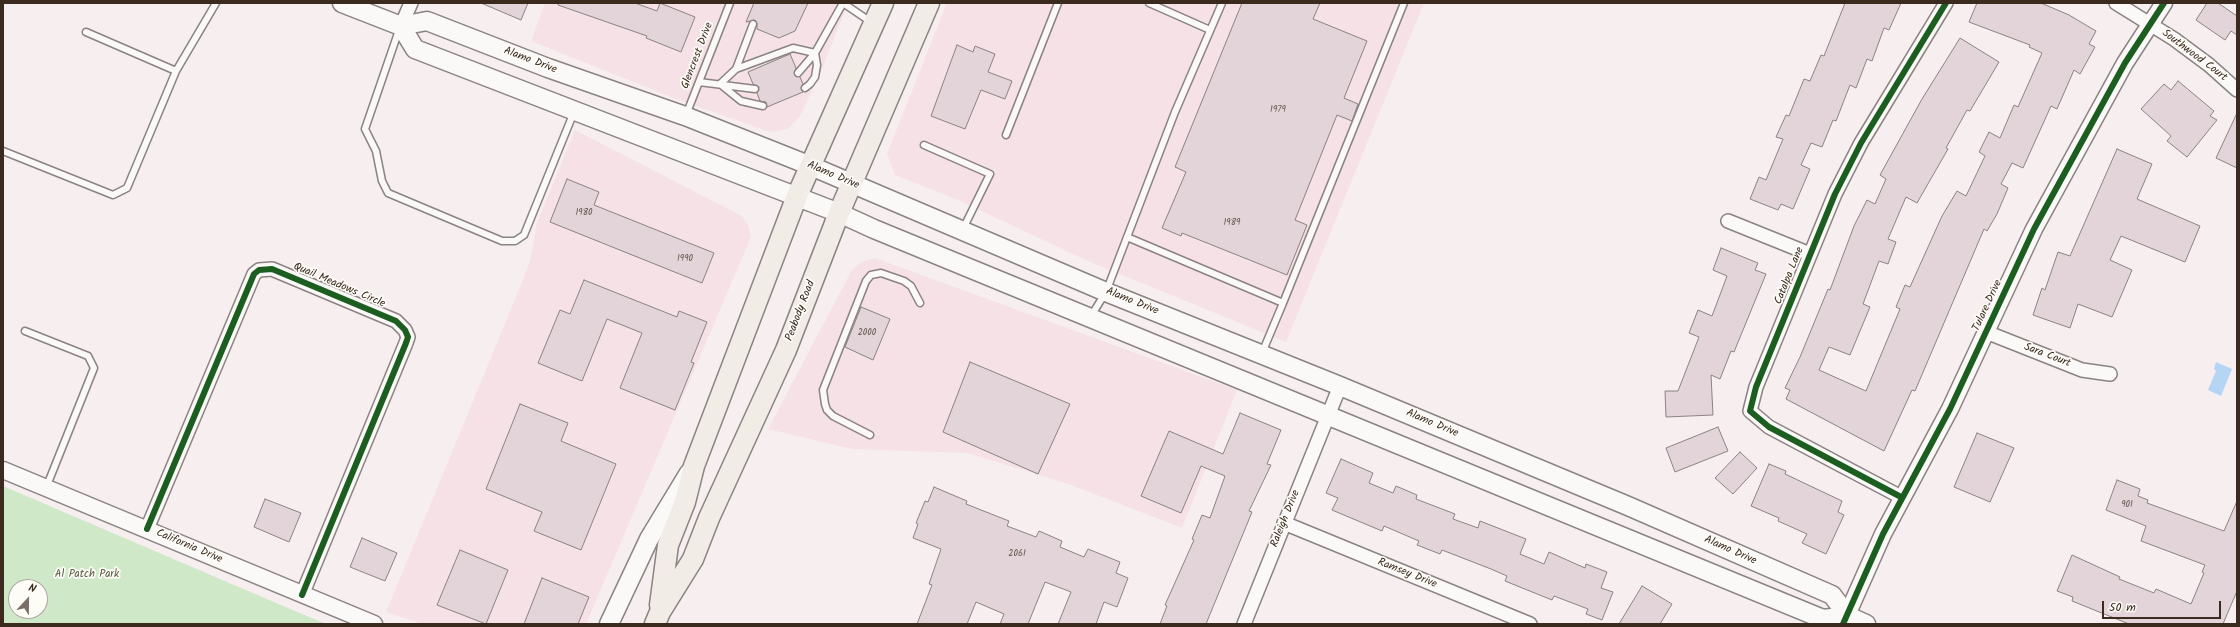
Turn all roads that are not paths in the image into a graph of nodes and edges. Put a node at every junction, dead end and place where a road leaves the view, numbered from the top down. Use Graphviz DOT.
graph roads {
  1 [pos="216,3"];
  2 [pos="342,3"];
  3 [pos="411,3"];
  4 [pos="730,3"];
  5 [pos="883,3"];
  6 [pos="929,3"];
  7 [pos="1058,3"];
  8 [pos="1149,3"];
  9 [pos="1222,3"];
  10 [pos="1404,3"];
  11 [pos="1946,3"];
  12 [pos="2116,3"];
  13 [pos="2164,3"];
  14 [pos="753,24"];
  15 [pos="874,24"];
  16 [pos="2150,24"];
  17 [pos="401,26"];
  18 [pos="1210,30"];
  19 [pos="86,32"];
  20 [pos="815,53"];
  21 [pos="736,69"];
  22 [pos="176,71"];
  23 [pos="798,73"];
  24 [pos="699,82"];
  25 [pos="720,84"];
  26 [pos="805,88"];
  27 [pos="755,89"];
  28 [pos="2237,90"];
  29 [pos="762,106"];
  30 [pos="575,110"];
  31 [pos="685,116"];
  32 [pos="1006,135"];
  33 [pos="924,145"];
  34 [pos="3,151"];
  35 [pos="811,166"];
  36 [pos="853,184"];
  37 [pos="797,196"];
  38 [pos="839,213"];
  39 [pos="1728,221"];
  40 [pos="963,231"];
  41 [pos="1127,238"];
  42 [pos="1810,254"];
  43 [pos="1106,292"];
  44 [pos="920,303"];
  45 [pos="1283,303"];
  46 [pos="1090,318"];
  47 [pos="25,331"];
  48 [pos="1986,332"];
  49 [pos="1262,354"];
  50 [pos="2110,374"];
  51 [pos="1340,386"];
  52 [pos="1329,415"];
  53 [pos="870,435"];
  54 [pos="694,466"];
  55 [pos="3,470"];
  56 [pos="46,488"];
  57 [pos="1901,497"];
  58 [pos="1284,523"];
  59 [pos="147,530"];
  60 [pos="302,595"];
  61 [pos="657,618"];
  62 [pos="1846,620"];
  63 [pos="374,624"];
  64 [pos="609,624"];
  65 [pos="1244,624"];
  66 [pos="1530,624"];
  67 [pos="1866,624"];
  1 -- 22 [label="lane"];
  2 -- 17 [label="main road"];
  3 -- 17 [label="street"];
  4 -- 24 [label="lane, Glencrest Drive"];
  5 -- 15 [label="main road, Peabody Road"];
  6 -- 36 [label="main road, Peabody Road"];
  7 -- 32 [label="lane"];
  8 -- 18 [label="lane"];
  9 -- 18 [label="lane"];
  10 -- 45 [label="lane"];
  11 -- 42 [label="street, Catalpa Lane"];
  12 -- 16 [label="street, Southwood Court"];
  13 -- 16 [label="street, Tulare Drive"];
  14 -- 21 [label="lane"];
  15 -- 20 [label="lane"];
  15 -- 35 [label="main road, Peabody Road"];
  16 -- 28 [label="street, Southwood Court"];
  16 -- 48 [label="street, Tulare Drive"];
  17 -- 30 [label="main road"];
  17 -- 30 [label="lane"];
  17 -- 31 [label="main road, Alamo Drive"];
  18 -- 41 [label="lane"];
  19 -- 22 [label="lane"];
  20 -- 21 [label="lane"];
  20 -- 23 [label="lane"];
  20 -- 26 [label="lane"];
  21 -- 25 [label="lane"];
  22 -- 34 [label="lane"];
  24 -- 25 [label="lane"];
  24 -- 31 [label="lane, Glencrest Drive"];
  25 -- 27 [label="lane"];
  25 -- 29 [label="lane"];
  30 -- 37 [label="main road"];
  31 -- 35 [label="main road, Alamo Drive"];
  33 -- 40 [label="lane"];
  35 -- 36 [label="main road, Alamo Drive"];
  35 -- 37 [label="main road, Peabody Road"];
  36 -- 38 [label="main road, Peabody Road"];
  36 -- 40 [label="main road, Alamo Drive"];
  37 -- 38 [label="main road"];
  37 -- 54 [label="main road, Peabody Road"];
  38 -- 46 [label="main road"];
  38 -- 61 [label="main road, Peabody Road"];
  39 -- 42 [label="street"];
  40 -- 43 [label="main road, Alamo Drive"];
  41 -- 43 [label="lane"];
  41 -- 45 [label="lane"];
  42 -- 57 [label="street, Catalpa Lane"];
  43 -- 46 [label="lane"];
  43 -- 49 [label="main road, Alamo Drive"];
  44 -- 53 [label="lane"];
  45 -- 49 [label="lane"];
  46 -- 52 [label="main road"];
  47 -- 56 [label="lane"];
  48 -- 50 [label="street, Sara Court"];
  48 -- 57 [label="street, Tulare Drive"];
  49 -- 51 [label="main road, Alamo Drive"];
  51 -- 52 [label="street, Raleigh Drive"];
  51 -- 62 [label="main road, Alamo Drive"];
  52 -- 58 [label="street, Raleigh Drive"];
  52 -- 62 [label="main road"];
  54 -- 61 [label="main road, Peabody Road"];
  54 -- 64 [label="main road"];
  55 -- 56 [label="street, California Drive"];
  56 -- 59 [label="street, California Drive"];
  57 -- 62 [label="street, Tulare Drive"];
  58 -- 65 [label="street, Raleigh Drive"];
  58 -- 66 [label="street, Ramsey Drive"];
  59 -- 60 [label="street, California Drive"];
  59 -- 60 [label="street, Quail Meadows Circle"];
  60 -- 63 [label="street, California Drive"];
  62 -- 67 [label="main road, Alamo Drive"];
}
